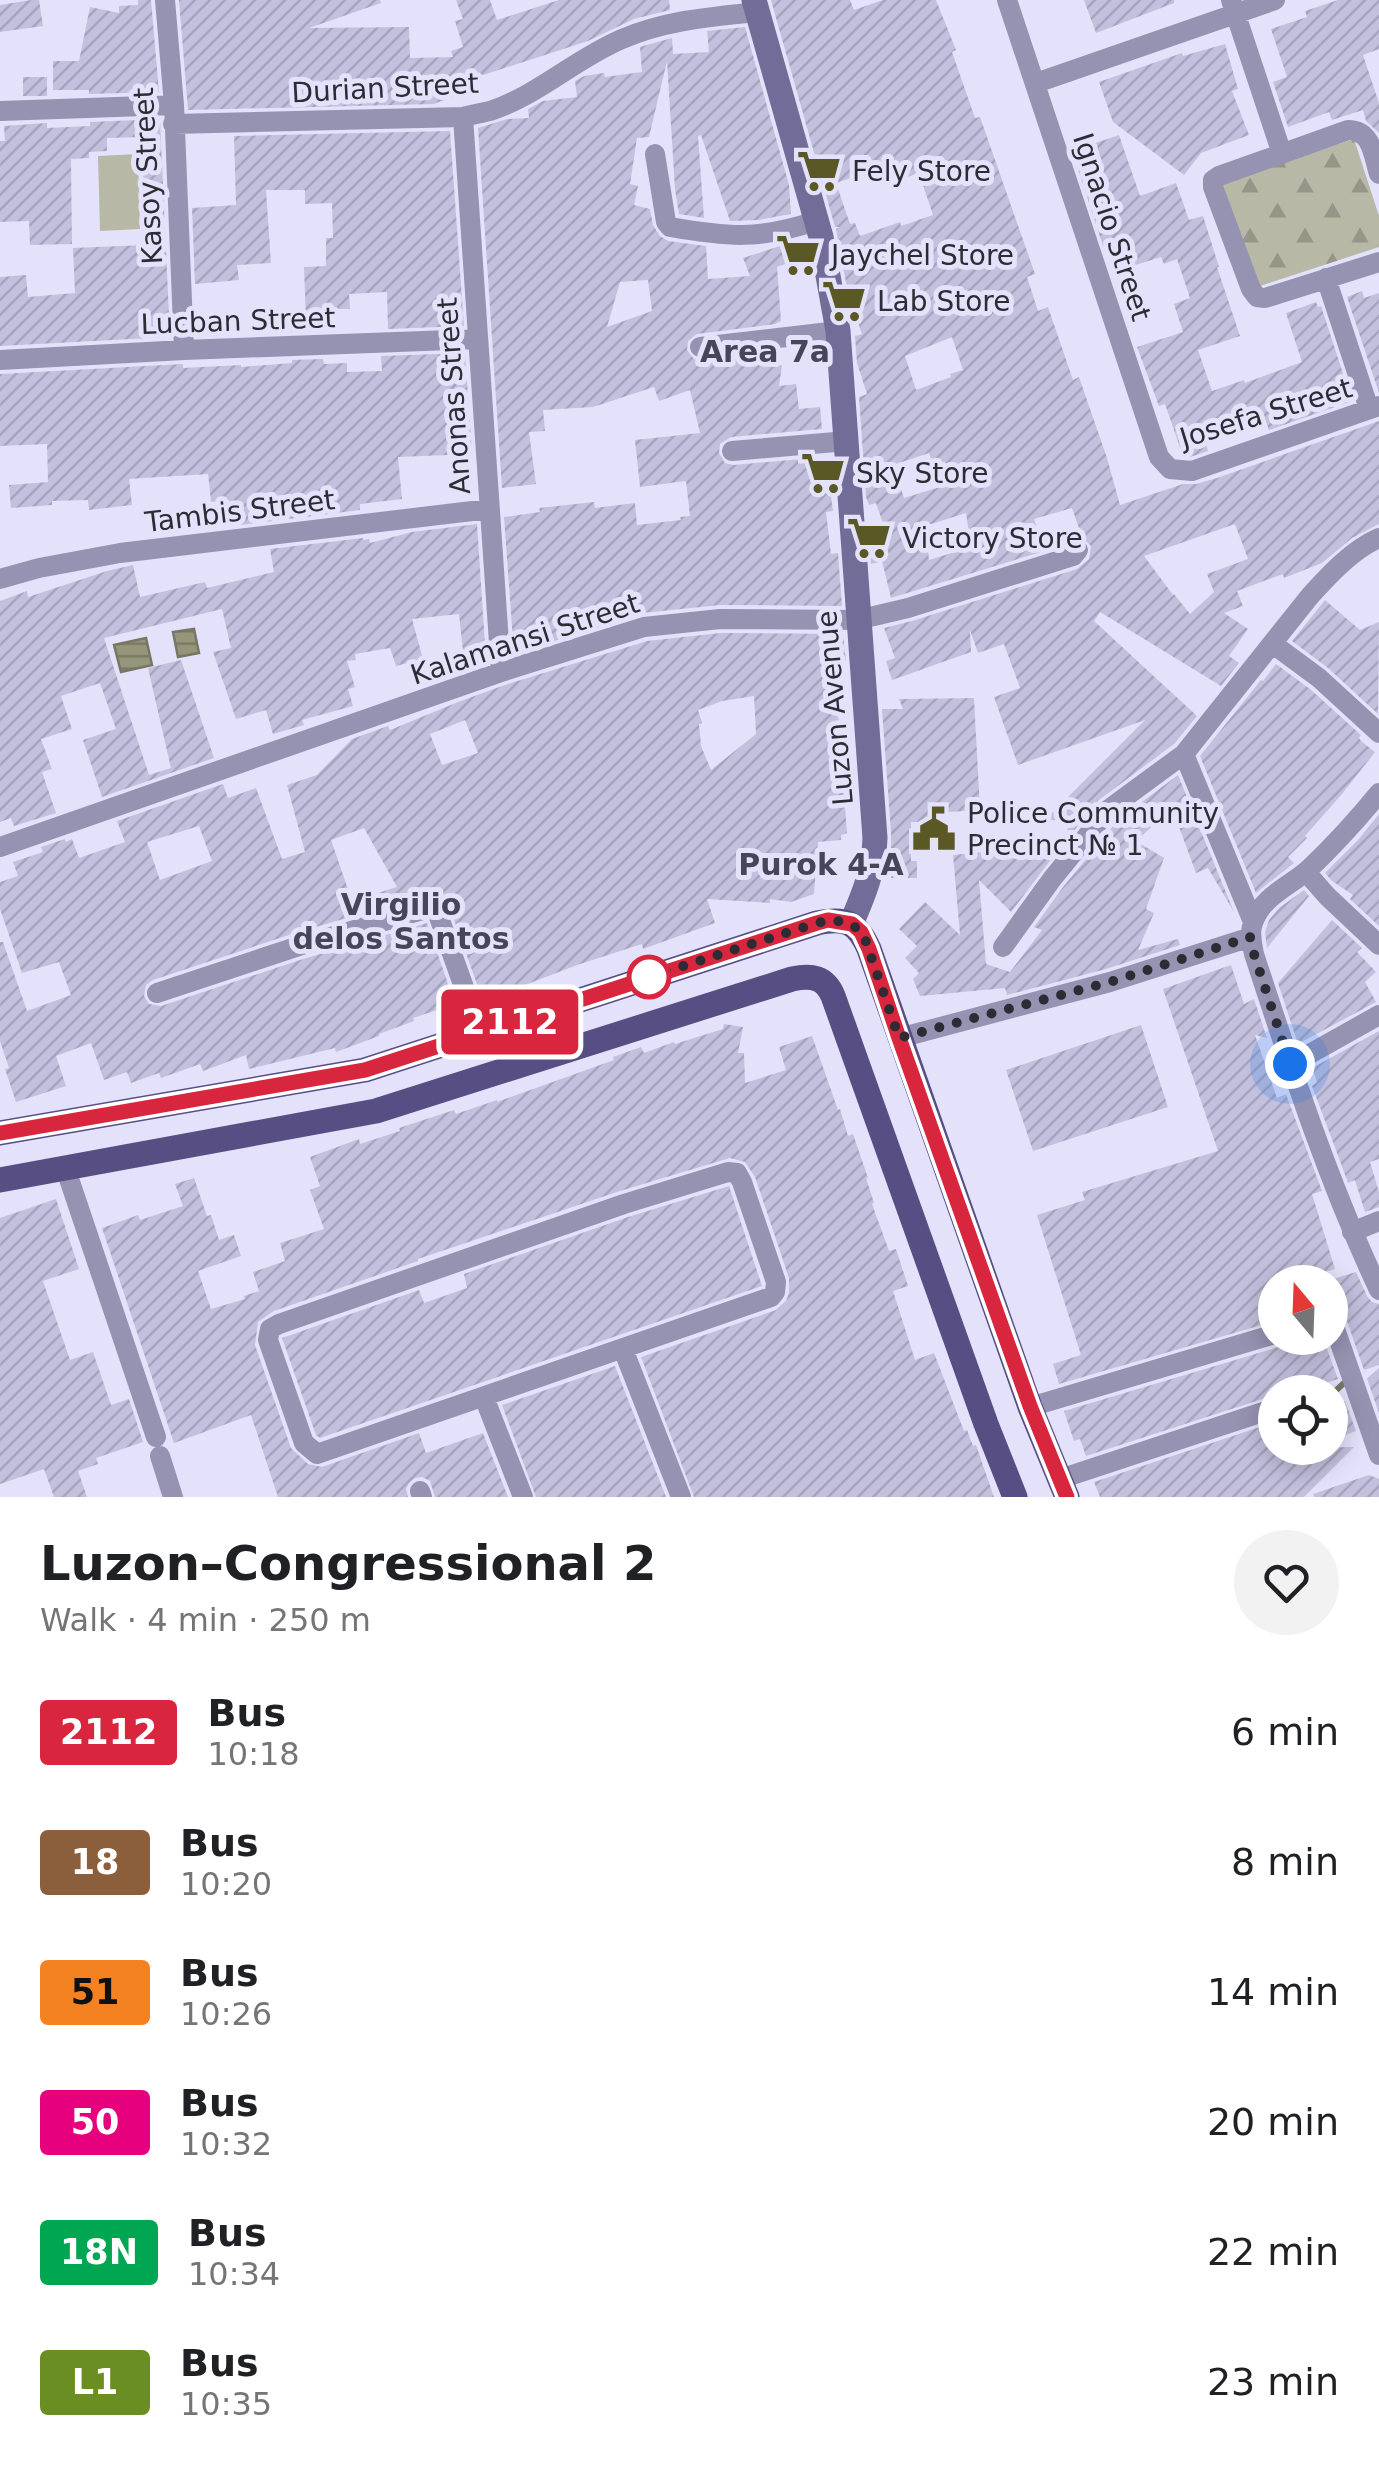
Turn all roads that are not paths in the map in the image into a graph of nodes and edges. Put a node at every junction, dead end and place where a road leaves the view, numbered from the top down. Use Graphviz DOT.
graph roads {
  1 [pos="165,0"];
  2 [pos="1007,0"];
  3 [pos="1274,0"];
  4 [pos="755,6"];
  5 [pos="1234,7"];
  6 [pos="1036,84"];
  7 [pos="0,111"];
  8 [pos="174,114"];
  9 [pos="463,117"];
  10 [pos="655,154"];
  11 [pos="1282,154"];
  12 [pos="1379,174"];
  13 [pos="816,221"];
  14 [pos="1379,262"];
  15 [pos="1326,278"];
  16 [pos="838,332"];
  17 [pos="478,339"];
  18 [pos="700,347"];
  19 [pos="184,350"];
  20 [pos="0,360"];
  21 [pos="1374,408"];
  22 [pos="847,441"];
  23 [pos="732,451"];
  24 [pos="1170,469"];
  25 [pos="488,509"];
  26 [pos="1379,538"];
  27 [pos="1078,550"];
  28 [pos="0,579"];
  29 [pos="858,620"];
  30 [pos="1273,644"];
  31 [pos="501,672"];
  32 [pos="1379,733"];
  33 [pos="1184,754"];
  34 [pos="1379,793"];
  35 [pos="0,847"];
  36 [pos="1306,872"];
  37 [pos="852,924"];
  38 [pos="1252,929"];
  39 [pos="1379,944"];
  40 [pos="1003,947"];
  41 [pos="157,993"];
  42 [pos="1379,1015"];
  43 [pos="480,1032"];
  44 [pos="899,1038"];
  45 [pos="1290,1064"];
  46 [pos="0,1133"];
  47 [pos="65,1168"];
  48 [pos="0,1180"];
  49 [pos="1379,1221"];
  50 [pos="1352,1232"];
  51 [pos="1379,1290"];
  52 [pos="1258,1339"];
  53 [pos="623,1348"];
  54 [pos="1342,1355"];
  55 [pos="484,1396"];
  56 [pos="1030,1406"];
  57 [pos="1258,1414"];
  58 [pos="1379,1455"];
  59 [pos="1063,1488"];
  60 [pos="173,1497"];
  61 [pos="523,1497"];
  62 [pos="680,1497"];
  63 [pos="1015,1497"];
  1 -- 8 [label="street, Kasoy Street"];
  2 -- 6 [label="street, Ignacio Street"];
  3 -- 5 [label="street"];
  4 -- 9 [label="street, Durian Street"];
  4 -- 13 [label="main road, Luzon Avenue"];
  5 -- 6 [label="street"];
  5 -- 11 [label="street"];
  6 -- 24 [label="street, Ignacio Street"];
  7 -- 8 [label="street, Durian Street"];
  8 -- 9 [label="street, Durian Street"];
  8 -- 19 [label="street, Kasoy Street"];
  9 -- 17 [label="street, Anonas Street"];
  10 -- 13 [label="street"];
  11 -- 12 [label="street"];
  11 -- 15 [label="street"];
  13 -- 16 [label="main road, Luzon Avenue"];
  14 -- 15 [label="street"];
  15 -- 21 [label="street"];
  16 -- 18 [label="street"];
  16 -- 22 [label="main road, Luzon Avenue"];
  17 -- 19 [label="street, Lucban Street"];
  17 -- 25 [label="street, Anonas Street"];
  19 -- 20 [label="street, Lucban Street"];
  21 -- 24 [label="street, Josefa Street"];
  22 -- 23 [label="street"];
  22 -- 29 [label="main road, Luzon Avenue"];
  25 -- 28 [label="street, Tambis Street"];
  25 -- 31 [label="street, Anonas Street"];
  26 -- 30 [label="street"];
  27 -- 29 [label="street, Kalamansi Street"];
  29 -- 31 [label="street, Kalamansi Street"];
  29 -- 37 [label="main road, Luzon Avenue"];
  30 -- 32 [label="street"];
  30 -- 33 [label="street"];
  31 -- 35 [label="street, Kalamansi Street"];
  33 -- 38 [label="street"];
  33 -- 40 [label="street"];
  34 -- 36 [label="street"];
  36 -- 38 [label="street"];
  36 -- 39 [label="street"];
  37 -- 43 [label="main road"];
  37 -- 44 [label="main road"];
  38 -- 44 [label="street"];
  38 -- 45 [label="street"];
  41 -- 43 [label="street"];
  42 -- 45 [label="street"];
  43 -- 46 [label="main road"];
  44 -- 56 [label="main road"];
  45 -- 50 [label="street"];
  47 -- 48 [label="main road"];
  47 -- 60 [label="street"];
  47 -- 63 [label="main road"];
  49 -- 50 [label="street"];
  50 -- 51 [label="street"];
  52 -- 56 [label="street"];
  53 -- 55 [label="street"];
  53 -- 55 [label="street"];
  53 -- 62 [label="street"];
  54 -- 58 [label="street"];
  55 -- 61 [label="street"];
  56 -- 59 [label="main road"];
  57 -- 59 [label="street"];
}
